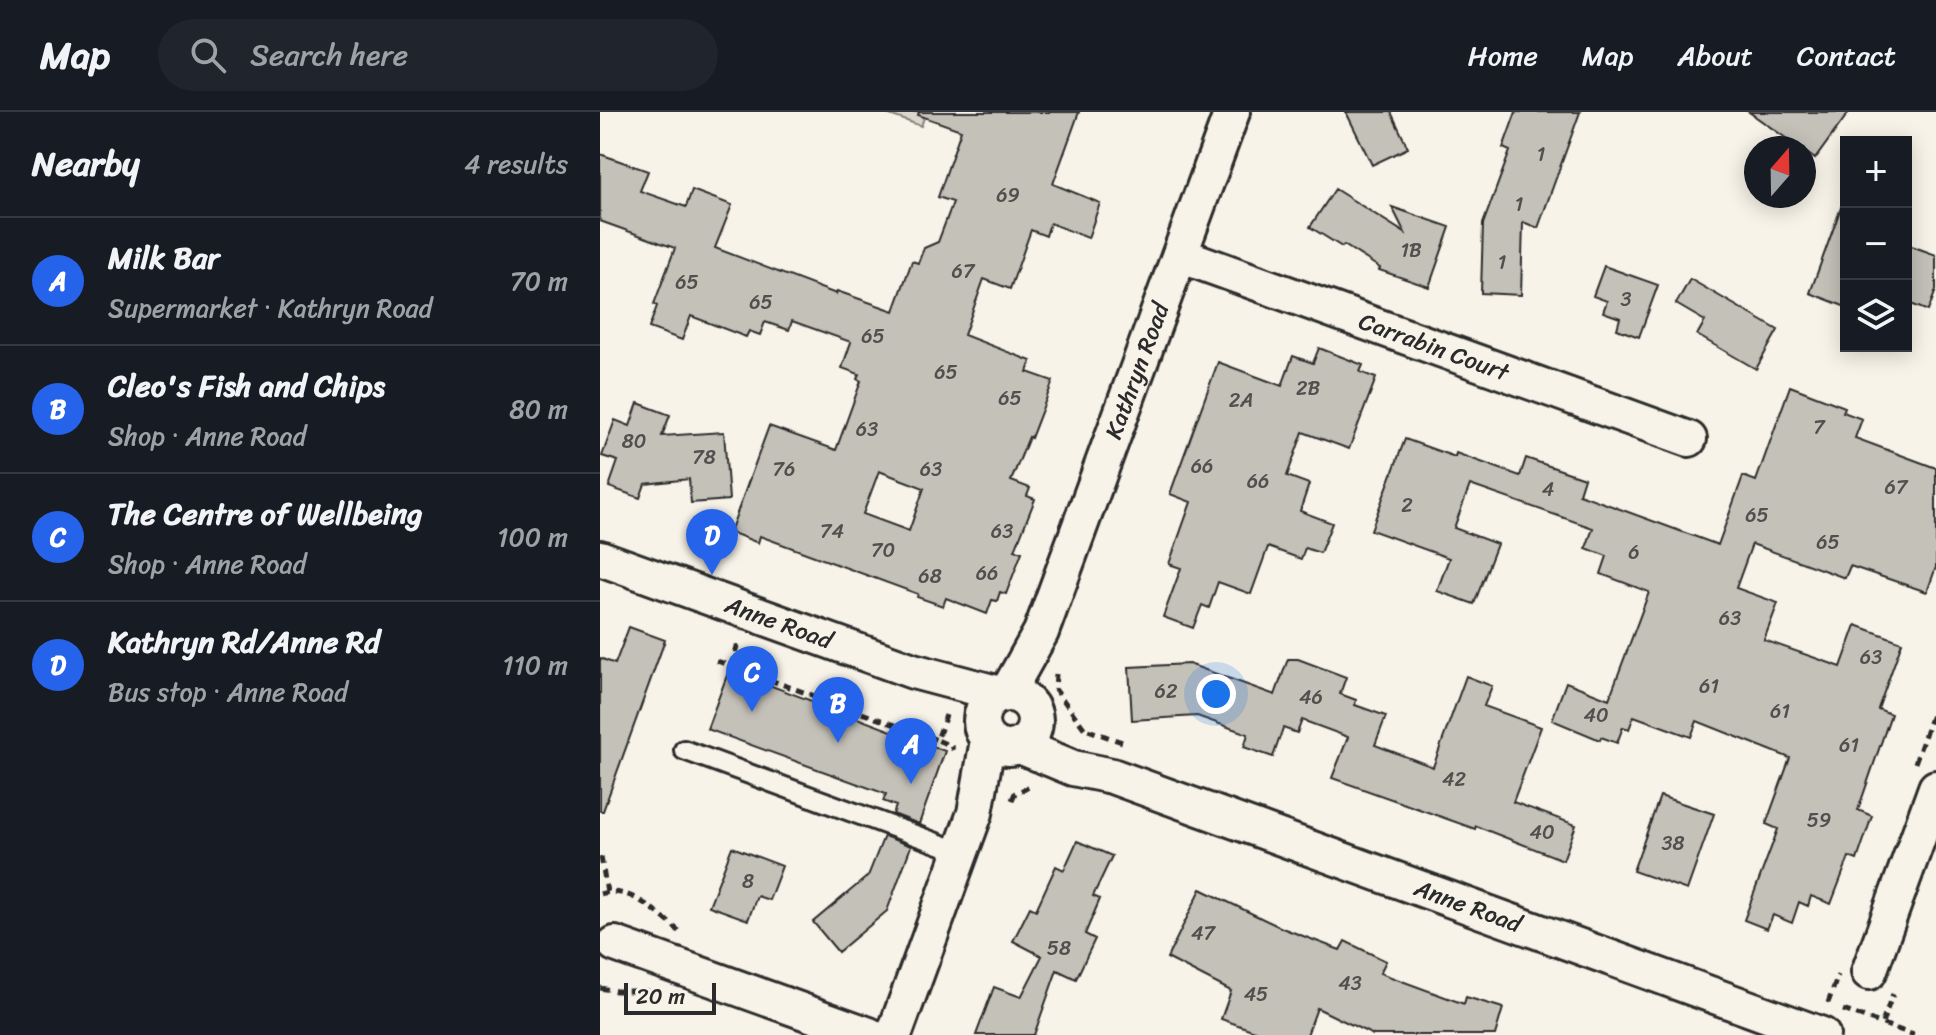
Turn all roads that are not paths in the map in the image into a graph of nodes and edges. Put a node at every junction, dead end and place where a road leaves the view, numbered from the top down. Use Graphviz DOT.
graph roads {
  1 [pos="1232,112"];
  2 [pos="1180,255"];
  3 [pos="1689,439"];
  4 [pos="600,558"];
  5 [pos="1010,723"];
  6 [pos="684,750"];
  7 [pos="1936,788"];
  8 [pos="961,852"];
  9 [pos="615,944"];
  10 [pos="1869,972"];
  11 [pos="869,1035"];
  12 [pos="894,1035"];
  13 [pos="1822,1035"];
  1 -- 2 [label="street, Kathryn Road"];
  2 -- 3 [label="street, Carrabin Court"];
  2 -- 5 [label="street, Kathryn Road"];
  4 -- 5 [label="street, Anne Road"];
  5 -- 8 [label="street, Kathryn Road"];
  5 -- 13 [label="street, Anne Road"];
  6 -- 8 [label="lane"];
  7 -- 10 [label="street"];
  8 -- 12 [label="street, Kathryn Road"];
  9 -- 11 [label="street"];
}
